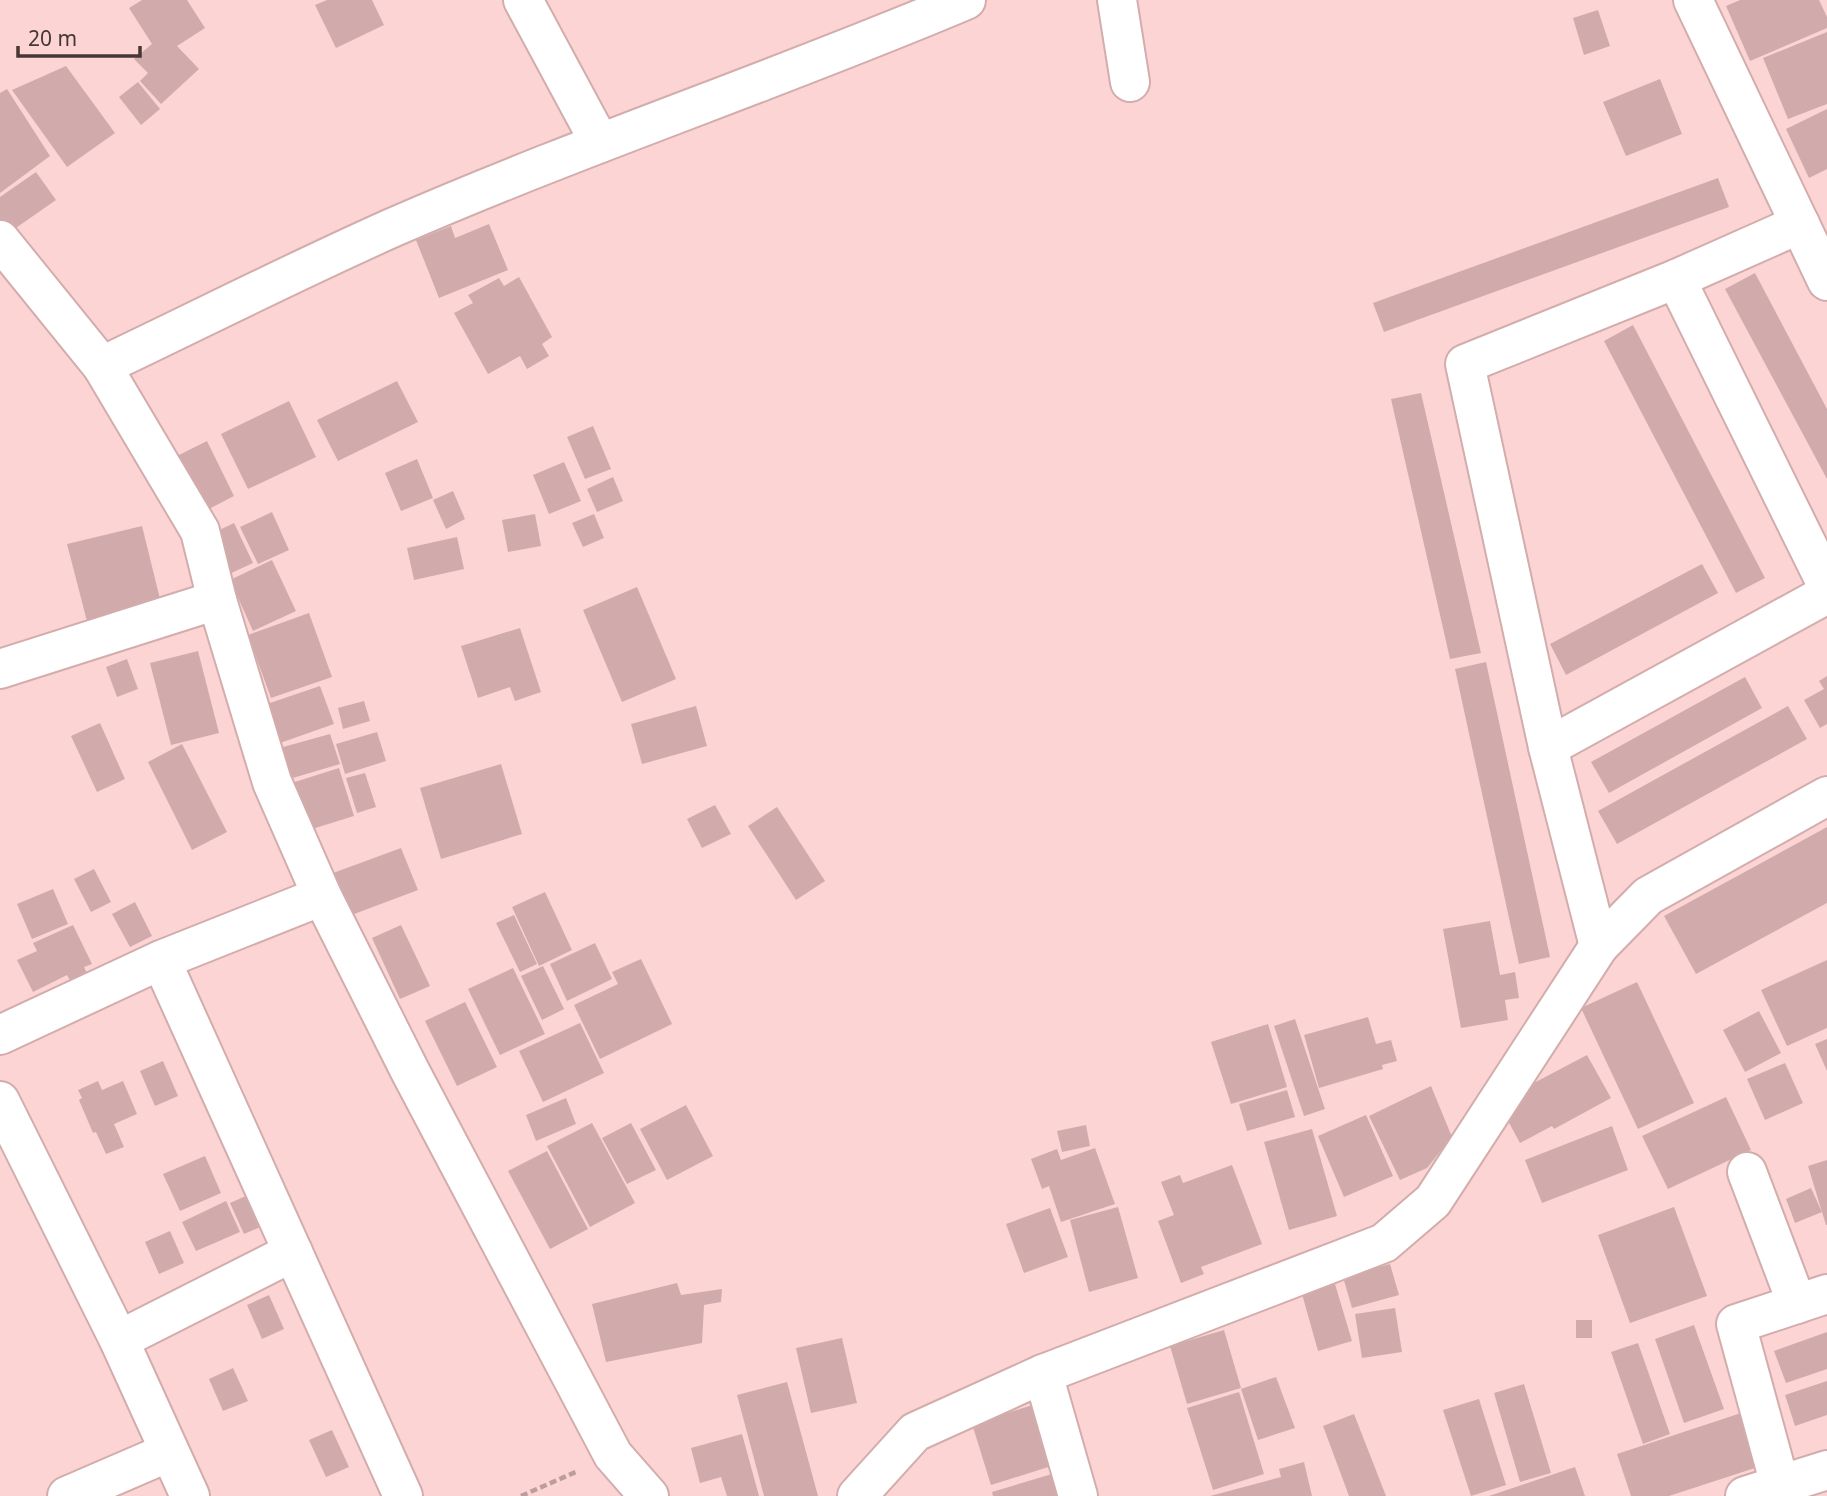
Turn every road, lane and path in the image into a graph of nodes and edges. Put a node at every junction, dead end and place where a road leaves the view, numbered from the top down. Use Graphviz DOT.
graph roads {
  1 [pos="523,0"];
  2 [pos="966,0"];
  3 [pos="1117,0"];
  4 [pos="1693,0"];
  5 [pos="1130,82"];
  6 [pos="600,143"];
  7 [pos="1800,224"];
  8 [pos="0,240"];
  9 [pos="1676,279"];
  10 [pos="1827,281"];
  11 [pos="102,366"];
  12 [pos="1827,585"];
  13 [pos="1827,594"];
  14 [pos="217,600"];
  15 [pos="0,669"];
  16 [pos="1548,747"];
  17 [pos="1827,796"];
  18 [pos="322,896"];
  19 [pos="1599,946"];
  20 [pos="161,960"];
  21 [pos="0,1035"];
  22 [pos="0,1101"];
  23 [pos="1747,1172"];
  24 [pos="293,1252"];
  25 [pos="1812,1299"];
  26 [pos="119,1340"];
  27 [pos="1044,1374"];
  28 [pos="169,1452"];
  29 [pos="613,1455"];
  30 [pos="1827,1470"];
  31 [pos="1763,1490"];
  32 [pos="67,1496"];
  33 [pos="190,1496"];
  34 [pos="403,1496"];
  35 [pos="521,1496"];
  36 [pos="649,1496"];
  37 [pos="857,1496"];
  38 [pos="1077,1496"];
  1 -- 6 [label="street"];
  2 -- 6 [label="street"];
  3 -- 5 [label="street"];
  4 -- 7 [label="street"];
  6 -- 11 [label="street"];
  7 -- 9 [label="street"];
  7 -- 10 [label="street"];
  8 -- 11 [label="street"];
  9 -- 12 [label="street"];
  9 -- 16 [label="street"];
  11 -- 14 [label="street"];
  13 -- 16 [label="street"];
  14 -- 15 [label="street"];
  14 -- 18 [label="street"];
  16 -- 19 [label="street"];
  17 -- 19 [label="street"];
  18 -- 20 [label="street"];
  18 -- 29 [label="street"];
  19 -- 27 [label="street"];
  20 -- 21 [label="street"];
  20 -- 24 [label="street"];
  22 -- 26 [label="street"];
  23 -- 25 [label="street"];
  24 -- 26 [label="street"];
  24 -- 34 [label="street"];
  25 -- 31 [label="street"];
  26 -- 28 [label="street"];
  27 -- 37 [label="street"];
  27 -- 38 [label="street"];
  28 -- 32 [label="street"];
  28 -- 33 [label="street"];
  29 -- 35 [label="path"];
  29 -- 36 [label="street"];
  30 -- 31 [label="street"];
}
